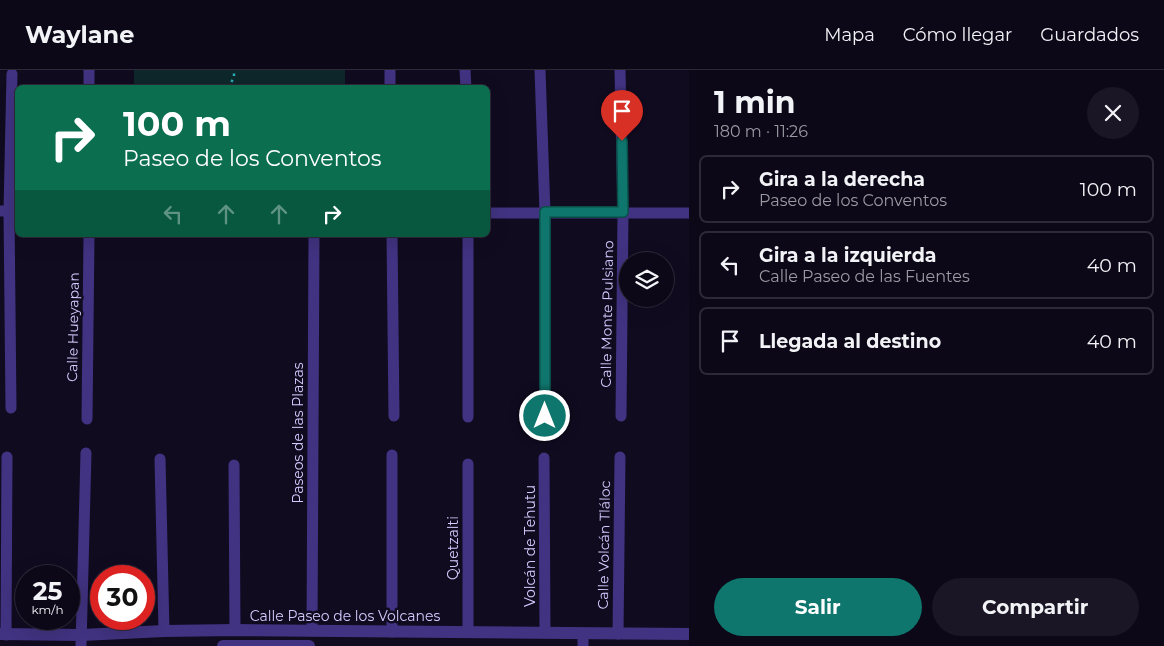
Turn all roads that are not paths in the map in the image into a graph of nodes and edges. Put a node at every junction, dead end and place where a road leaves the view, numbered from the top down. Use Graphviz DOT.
graph roads {
  1 [pos="90,70"];
  2 [pos="390,70"];
  3 [pos="466,70"];
  4 [pos="540,70"];
  5 [pos="620,70"];
  6 [pos="12,74"];
  7 [pos="90,85"];
  8 [pos="390,85"];
  9 [pos="466,85"];
  10 [pos="9,211"];
  11 [pos="545,212"];
  12 [pos="623,212"];
  13 [pos="490,213"];
  14 [pos="689,213"];
  15 [pos="89,237"];
  16 [pos="314,237"];
  17 [pos="392,237"];
  18 [pos="468,237"];
  19 [pos="11,408"];
  20 [pos="394,416"];
  21 [pos="545,416"];
  22 [pos="621,416"];
  23 [pos="468,417"];
  24 [pos="88,419"];
  25 [pos="86,452"];
  26 [pos="392,455"];
  27 [pos="7,457"];
  28 [pos="620,457"];
  29 [pos="544,458"];
  30 [pos="160,459"];
  31 [pos="468,464"];
  32 [pos="234,466"];
  33 [pos="235,630"];
  34 [pos="164,631"];
  35 [pos="312,632"];
  36 [pos="392,632"];
  37 [pos="468,632"];
  38 [pos="545,633"];
  39 [pos="3,634"];
  40 [pos="618,634"];
  41 [pos="689,634"];
  42 [pos="583,640"];
  43 [pos="82,641"];
  44 [pos="223,646"];
  45 [pos="269,646"];
  46 [pos="309,646"];
  1 -- 7 [label="street"];
  2 -- 8 [label="street"];
  3 -- 9 [label="street"];
  4 -- 11 [label="street"];
  5 -- 12 [label="street, Calle Monte Pulsiano"];
  6 -- 10 [label="street"];
  10 -- 19 [label="street"];
  11 -- 12 [label="street"];
  11 -- 13 [label="street"];
  11 -- 21 [label="street"];
  12 -- 14 [label="street"];
  12 -- 22 [label="street, Calle Monte Pulsiano"];
  15 -- 24 [label="street, Calle Hueyapan"];
  16 -- 35 [label="street, Paseos de las Plazas"];
  17 -- 20 [label="street"];
  18 -- 23 [label="street"];
  25 -- 43 [label="street"];
  26 -- 36 [label="street"];
  27 -- 39 [label="street"];
  28 -- 40 [label="street, Calle Volcán Tláloc"];
  29 -- 38 [label="street, Volcán de Tehutu"];
  30 -- 34 [label="street"];
  31 -- 37 [label="street, Quetzalti"];
  32 -- 33 [label="street"];
  33 -- 34 [label="street, Calle Paseo de los Volcanes"];
  33 -- 35 [label="street, Calle Paseo de los Volcanes"];
  34 -- 43 [label="street, Calle Paseo de los Volcanes"];
  35 -- 36 [label="street, Calle Paseo de los Volcanes"];
  36 -- 37 [label="street, Calle Paseo de los Volcanes"];
  37 -- 38 [label="street, Calle Paseo de los Volcanes"];
  38 -- 42 [label="street, Calle Paseo de los Volcanes"];
  39 -- 43 [label="street, Calle Paseo de los Volcanes"];
  40 -- 41 [label="street, Calle Paseo de los Volcanes"];
  40 -- 42 [label="street, Calle Paseo de los Volcanes"];
  44 -- 45 [label="street"];
  45 -- 46 [label="street"];
}
